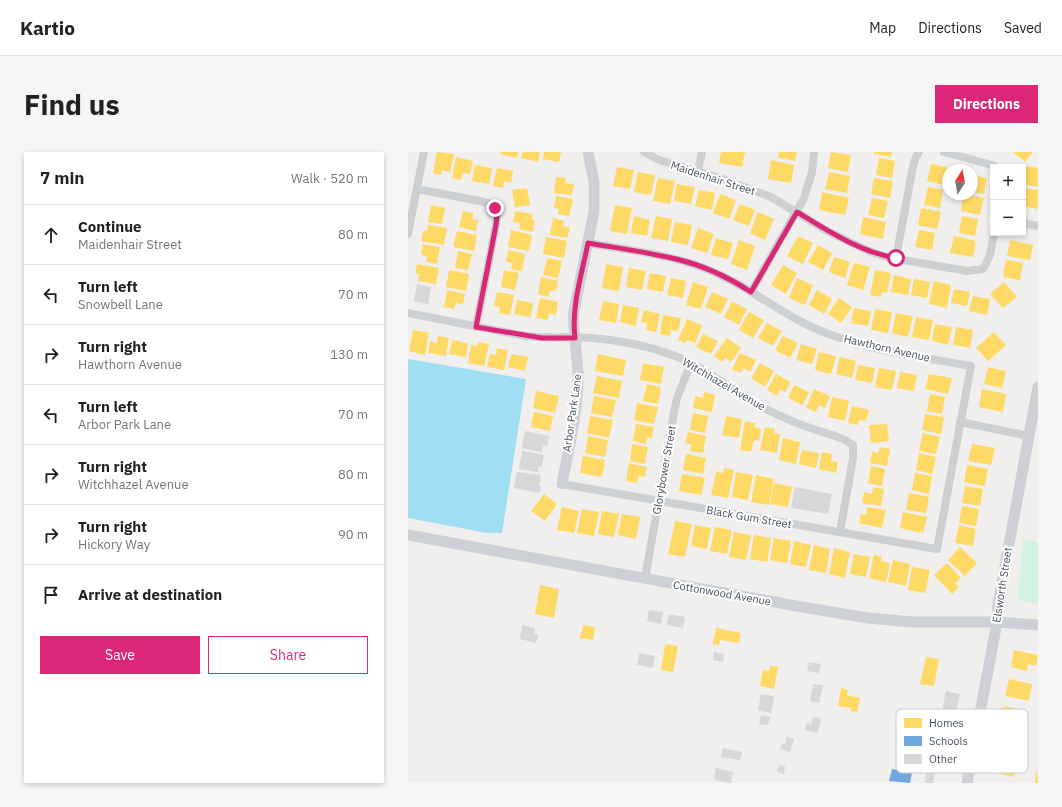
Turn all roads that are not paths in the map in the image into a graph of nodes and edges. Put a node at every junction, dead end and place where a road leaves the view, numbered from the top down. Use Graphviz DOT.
graph roads {
  1 [pos="424,152"];
  2 [pos="588,152"];
  3 [pos="644,152"];
  4 [pos="702,152"];
  5 [pos="814,152"];
  6 [pos="919,152"];
  7 [pos="944,152"];
  8 [pos="990,164"];
  9 [pos="698,171"];
  10 [pos="417,189"];
  11 [pos="797,212"];
  12 [pos="1026,224"];
  13 [pos="1038,226"];
  14 [pos="408,234"];
  15 [pos="993,236"];
  16 [pos="588,243"];
  17 [pos="896,258"];
  18 [pos="751,292"];
  19 [pos="408,313"];
  20 [pos="476,327"];
  21 [pos="575,338"];
  22 [pos="691,363"];
  23 [pos="1038,387"];
  24 [pos="960,422"];
  25 [pos="1029,436"];
  26 [pos="562,484"];
  27 [pos="659,501"];
  28 [pos="840,532"];
  29 [pos="408,535"];
  30 [pos="937,549"];
  31 [pos="645,579"];
  32 [pos="997,622"];
  33 [pos="1038,625"];
  34 [pos="981,709"];
  35 [pos="969,773"];
  36 [pos="967,783"];
  1 -- 10 [label="street"];
  2 -- 16 [label="street, Arbor Park Lane"];
  3 -- 9 [label="street, Maidenhair Street"];
  4 -- 9 [label="street"];
  5 -- 11 [label="street"];
  6 -- 17 [label="street"];
  7 -- 8 [label="street"];
  9 -- 11 [label="street, Maidenhair Street"];
  10 -- 14 [label="street"];
  10 -- 20 [label="street"];
  11 -- 17 [label="street, Maidenhair Street"];
  11 -- 18 [label="street"];
  12 -- 13 [label="street"];
  15 -- 17 [label="street, Maidenhair Street"];
  16 -- 18 [label="street, Hawthorn Avenue"];
  16 -- 21 [label="street, Arbor Park Lane"];
  18 -- 24 [label="street, Hawthorn Avenue"];
  19 -- 20 [label="street, Witchhazel Avenue"];
  20 -- 21 [label="street, Witchhazel Avenue"];
  21 -- 22 [label="street, Witchhazel Avenue"];
  21 -- 26 [label="street, Arbor Park Lane"];
  22 -- 27 [label="street, Glorybower Street"];
  22 -- 28 [label="street, Witchhazel Avenue"];
  23 -- 25 [label="street, Elsworth Street"];
  24 -- 25 [label="street"];
  24 -- 30 [label="street, Hawthorn Avenue"];
  25 -- 32 [label="street, Elsworth Street"];
  26 -- 27 [label="street, Black Gum Street"];
  27 -- 28 [label="street, Black Gum Street"];
  27 -- 31 [label="street, Glorybower Street"];
  28 -- 30 [label="street, Black Gum Street"];
  29 -- 31 [label="street, Cottonwood Avenue"];
  31 -- 32 [label="street, Cottonwood Avenue"];
  32 -- 33 [label="street, Cottonwood Avenue"];
  32 -- 34 [label="street, Elsworth Street"];
  35 -- 36 [label="street, Elsworth Street"];
}
